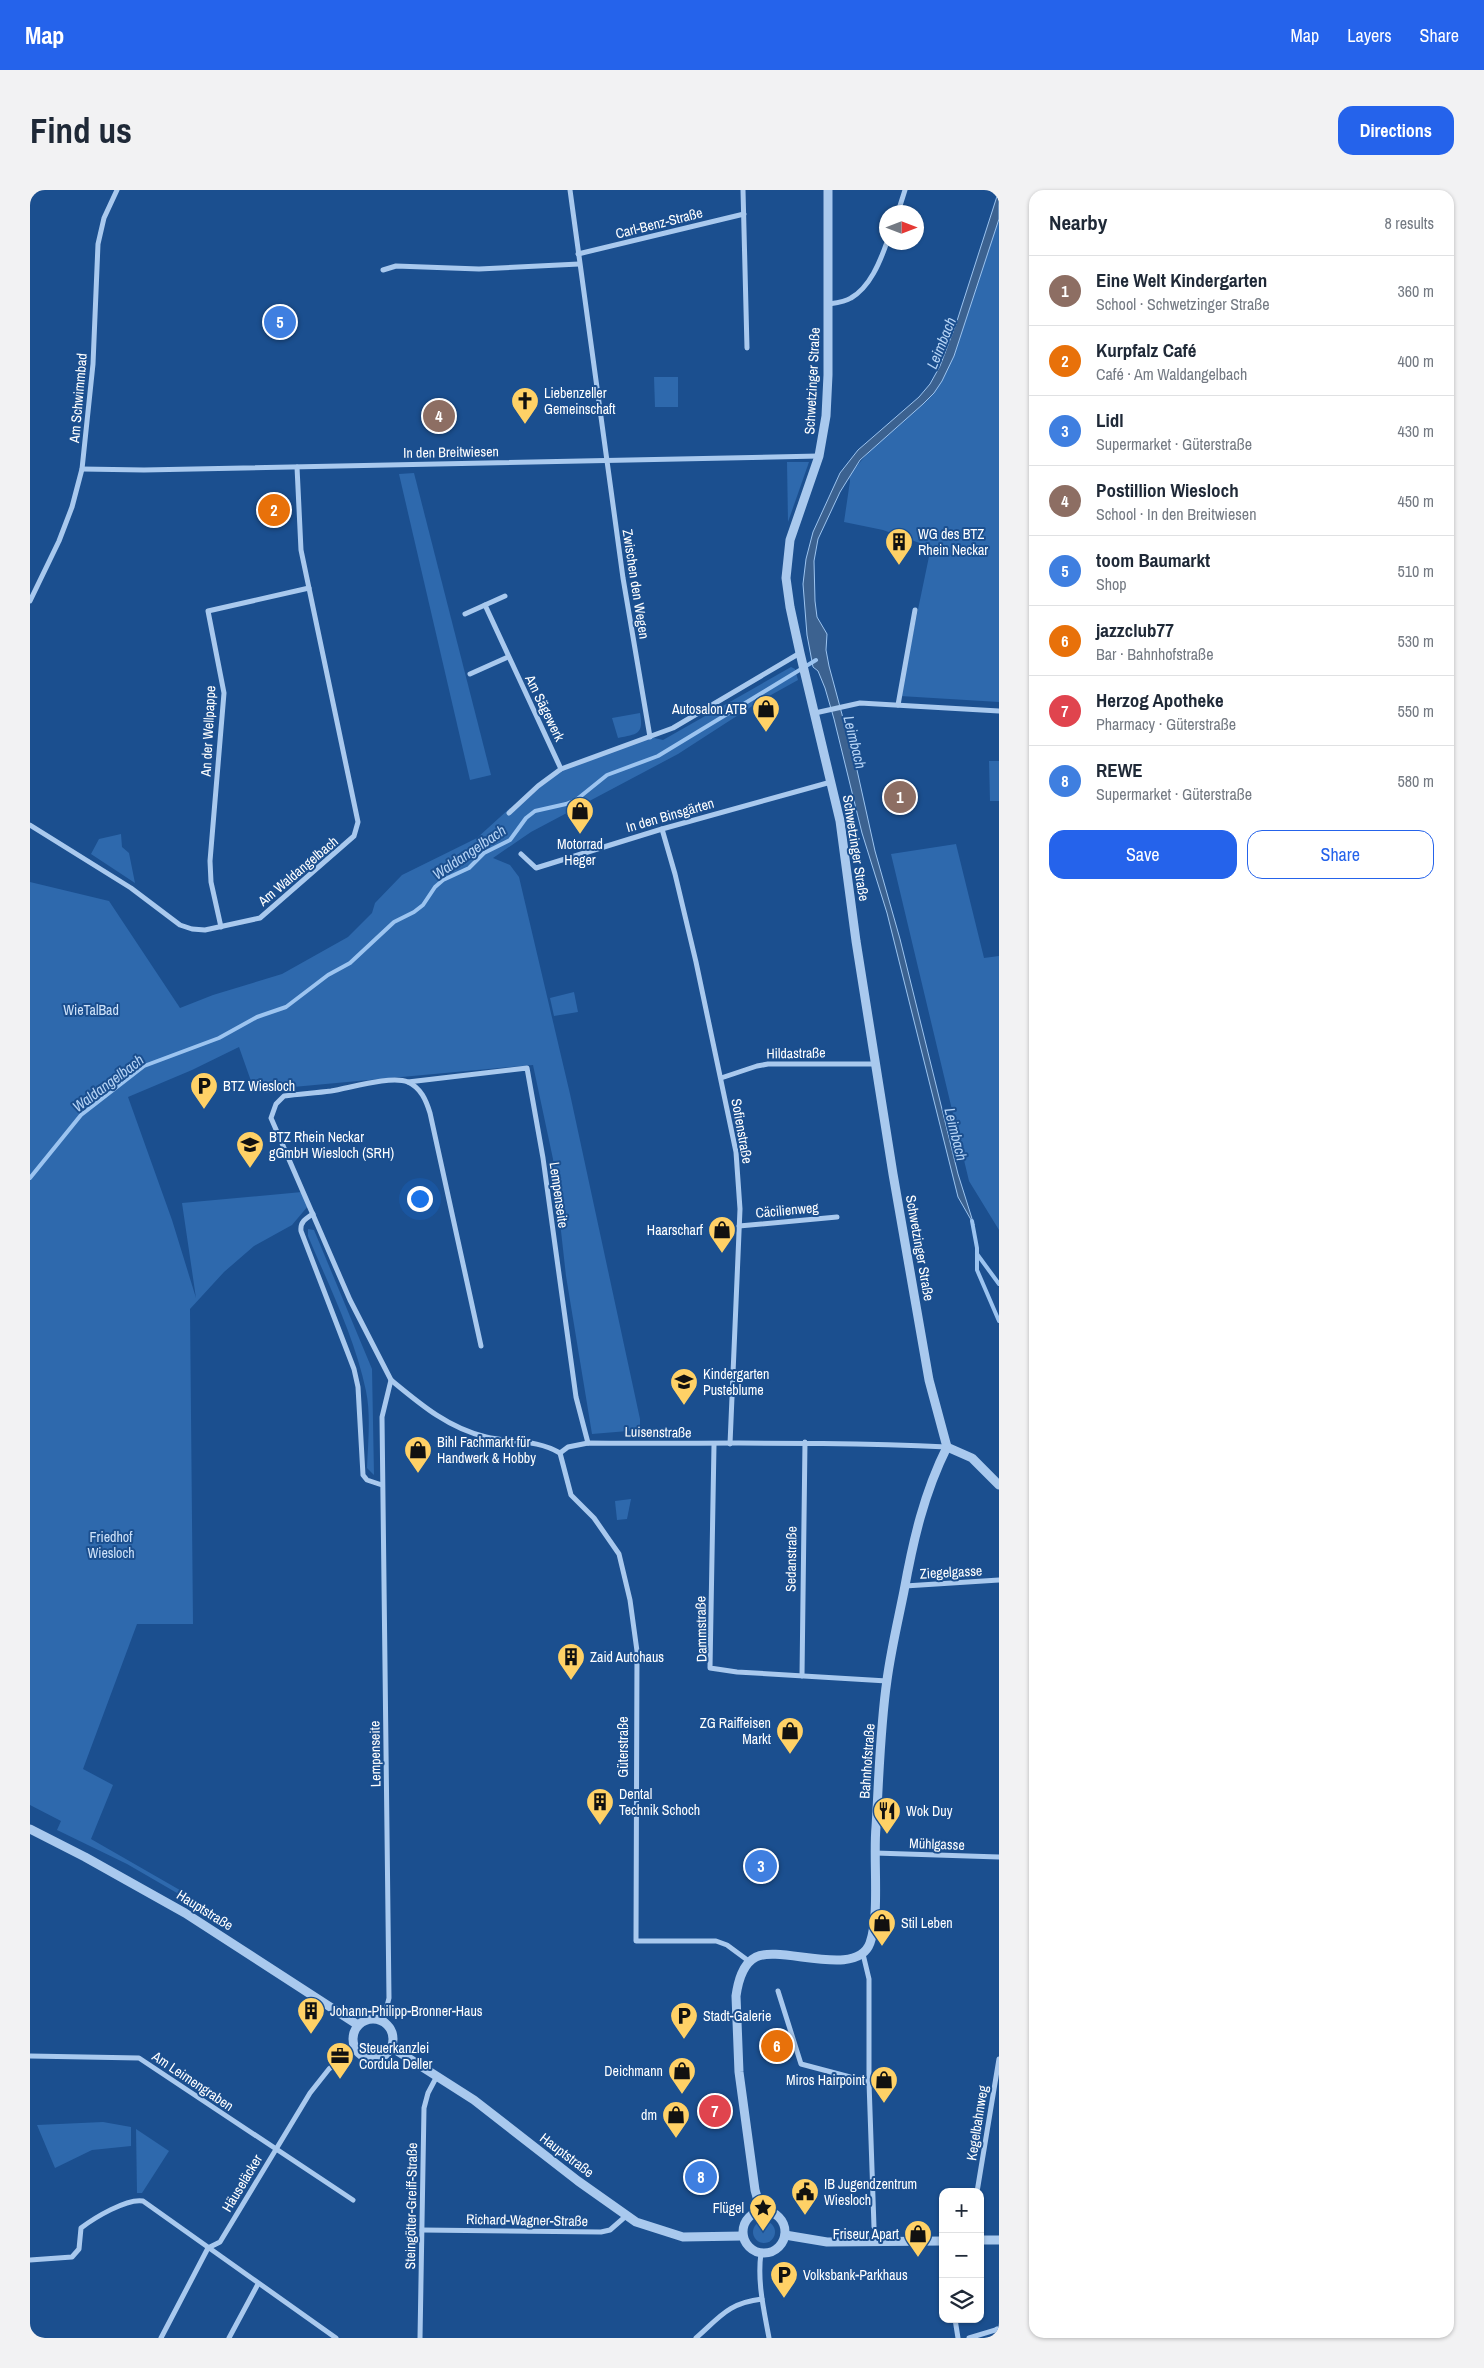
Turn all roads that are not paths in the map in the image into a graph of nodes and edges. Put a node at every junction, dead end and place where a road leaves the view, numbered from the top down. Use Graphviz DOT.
graph roads {
  1 [pos="117,190"];
  2 [pos="570,190"];
  3 [pos="743,190"];
  4 [pos="828,190"];
  5 [pos="905,190"];
  6 [pos="900,205"];
  7 [pos="744,214"];
  8 [pos="884,250"];
  9 [pos="578,254"];
  10 [pos="579,264"];
  11 [pos="382,270"];
  12 [pos="828,304"];
  13 [pos="747,348"];
  14 [pos="820,456"];
  15 [pos="606,460"];
  16 [pos="297,467"];
  17 [pos="82,469"];
  18 [pos="309,588"];
  19 [pos="505,596"];
  20 [pos="30,601"];
  21 [pos="485,605"];
  22 [pos="915,610"];
  23 [pos="465,614"];
  24 [pos="801,656"];
  25 [pos="508,657"];
  26 [pos="470,674"];
  27 [pos="898,705"];
  28 [pos="999,711"];
  29 [pos="815,713"];
  30 [pos="650,736"];
  31 [pos="562,769"];
  32 [pos="831,782"];
  33 [pos="509,813"];
  34 [pos="30,824"];
  35 [pos="662,829"];
  36 [pos="521,854"];
  37 [pos="221,927"];
  38 [pos="874,1064"];
  39 [pos="720,1078"];
  40 [pos="408,1082"];
  41 [pos="313,1214"];
  42 [pos="837,1217"];
  43 [pos="739,1226"];
  44 [pos="481,1346"];
  45 [pos="391,1380"];
  46 [pos="805,1442"];
  47 [pos="588,1443"];
  48 [pos="714,1444"];
  49 [pos="730,1444"];
  50 [pos="947,1448"];
  51 [pos="560,1454"];
  52 [pos="382,1484"];
  53 [pos="999,1485"];
  54 [pos="999,1580"];
  55 [pos="905,1586"];
  56 [pos="802,1676"];
  57 [pos="887,1681"];
  58 [pos="30,1829"];
  59 [pos="875,1853"];
  60 [pos="999,1857"];
  61 [pos="863,1954"];
  62 [pos="750,1962"];
  63 [pos="778,1991"];
  64 [pos="383,2022"];
  65 [pos="358,2025"];
  66 [pos="391,2047"];
  67 [pos="357,2051"];
  68 [pos="30,2056"];
  69 [pos="999,2059"];
  70 [pos="437,2076"];
  71 [pos="869,2082"];
  72 [pos="275,2150"];
  73 [pos="978,2188"];
  74 [pos="352,2200"];
  75 [pos="761,2211"];
  76 [pos="626,2216"];
  77 [pos="874,2227"];
  78 [pos="422,2230"];
  79 [pos="785,2235"];
  80 [pos="743,2236"];
  81 [pos="984,2240"];
  82 [pos="999,2240"];
  83 [pos="939,2241"];
  84 [pos="208,2248"];
  85 [pos="761,2253"];
  86 [pos="30,2260"];
  87 [pos="258,2284"];
  88 [pos="762,2300"];
  89 [pos="956,2323"];
  90 [pos="998,2329"];
  91 [pos="999,2337"];
  92 [pos="161,2338"];
  93 [pos="229,2338"];
  94 [pos="336,2338"];
  95 [pos="420,2338"];
  96 [pos="696,2338"];
  97 [pos="769,2338"];
  98 [pos="958,2338"];
  99 [pos="969,2338"];
  1 -- 17 [label="street, Am Schwimmbad"];
  2 -- 9 [label="street, Zwischen den Wegen"];
  3 -- 7 [label="street"];
  4 -- 12 [label="street, Schwetzinger Straße"];
  5 -- 6 [label="street"];
  7 -- 9 [label="street, Carl-Benz-Straße"];
  7 -- 13 [label="street"];
  8 -- 12 [label="street"];
  9 -- 10 [label="street, Zwischen den Wegen"];
  10 -- 11 [label="street"];
  10 -- 15 [label="street, Zwischen den Wegen"];
  12 -- 14 [label="street, Schwetzinger Straße"];
  14 -- 15 [label="street, In den Breitwiesen"];
  14 -- 24 [label="street, Schwetzinger Straße"];
  15 -- 16 [label="street, In den Breitwiesen"];
  15 -- 30 [label="street, Zwischen den Wegen"];
  16 -- 17 [label="street, In den Breitwiesen"];
  16 -- 18 [label="street, Am Waldangelbach"];
  17 -- 20 [label="street, Am Schwimmbad"];
  18 -- 37 [label="street, Am Waldangelbach"];
  18 -- 37 [label="street, An der Wellpappe"];
  19 -- 21 [label="street"];
  21 -- 23 [label="street"];
  21 -- 25 [label="street, Am Sägewerk"];
  22 -- 27 [label="street"];
  24 -- 29 [label="street, Schwetzinger Straße"];
  24 -- 30 [label="street"];
  25 -- 26 [label="street"];
  25 -- 31 [label="street, Am Sägewerk"];
  27 -- 28 [label="street"];
  27 -- 29 [label="street"];
  29 -- 32 [label="street, Schwetzinger Straße"];
  30 -- 31 [label="street"];
  31 -- 33 [label="street"];
  32 -- 35 [label="street, In den Binsgärten"];
  32 -- 38 [label="street, Schwetzinger Straße"];
  34 -- 37 [label="street, Am Waldangelbach"];
  35 -- 36 [label="street, In den Binsgärten"];
  35 -- 39 [label="street, Sofienstraße"];
  38 -- 39 [label="street, Hildastraße"];
  38 -- 50 [label="street, Schwetzinger Straße"];
  39 -- 43 [label="street, Sofienstraße"];
  40 -- 41 [label="street, Lempenseite"];
  40 -- 44 [label="street"];
  40 -- 47 [label="street, Lempenseite"];
  41 -- 45 [label="street, Lempenseite"];
  41 -- 52 [label="street"];
  42 -- 43 [label="street, Cäcilienweg"];
  43 -- 49 [label="street, Sofienstraße"];
  45 -- 51 [label="street"];
  45 -- 52 [label="street, Lempenseite"];
  46 -- 49 [label="street, Luisenstraße"];
  46 -- 50 [label="street, Luisenstraße"];
  46 -- 56 [label="street, Sedanstraße"];
  47 -- 48 [label="street, Luisenstraße"];
  47 -- 51 [label="street, Luisenstraße"];
  48 -- 49 [label="street, Luisenstraße"];
  48 -- 56 [label="street, Dammstraße"];
  50 -- 53 [label="street"];
  50 -- 55 [label="street, Bahnhofstraße"];
  51 -- 62 [label="street, Güterstraße"];
  52 -- 64 [label="street, Lempenseite"];
  54 -- 55 [label="street, Ziegelgasse"];
  55 -- 57 [label="street, Bahnhofstraße"];
  56 -- 57 [label="street, Dammstraße"];
  57 -- 59 [label="street, Bahnhofstraße"];
  58 -- 65 [label="street, Hauptstraße"];
  59 -- 60 [label="street, Mühlgasse"];
  59 -- 61 [label="street, Bahnhofstraße"];
  61 -- 62 [label="street"];
  61 -- 71 [label="street"];
  62 -- 75 [label="street"];
  63 -- 71 [label="street"];
  64 -- 65 [label="street"];
  64 -- 66 [label="street"];
  65 -- 67 [label="street"];
  66 -- 67 [label="street"];
  66 -- 70 [label="street, Hauptstraße"];
  67 -- 72 [label="street, Häuseläcker"];
  68 -- 72 [label="street, Am Leimengraben"];
  69 -- 73 [label="street, Kegelbahnweg"];
  70 -- 76 [label="street, Hauptstraße"];
  70 -- 78 [label="street, Steingötter-Greiff-Straße"];
  71 -- 77 [label="street"];
  72 -- 74 [label="street, Am Leimengraben"];
  72 -- 84 [label="street, Häuseläcker"];
  75 -- 79 [label="street"];
  75 -- 80 [label="street"];
  76 -- 78 [label="street, Richard-Wagner-Straße"];
  76 -- 80 [label="street, Hauptstraße"];
  78 -- 95 [label="street, Steingötter-Greiff-Straße"];
  79 -- 83 [label="street"];
  79 -- 85 [label="street"];
  80 -- 85 [label="street"];
  81 -- 82 [label="street"];
  84 -- 86 [label="street"];
  84 -- 87 [label="street"];
  84 -- 92 [label="street, Häuseläcker"];
  85 -- 88 [label="street"];
  87 -- 93 [label="street"];
  87 -- 94 [label="street"];
  88 -- 96 [label="street"];
  88 -- 97 [label="street"];
  89 -- 98 [label="street"];
  90 -- 91 [label="street"];
  90 -- 99 [label="street"];
}
